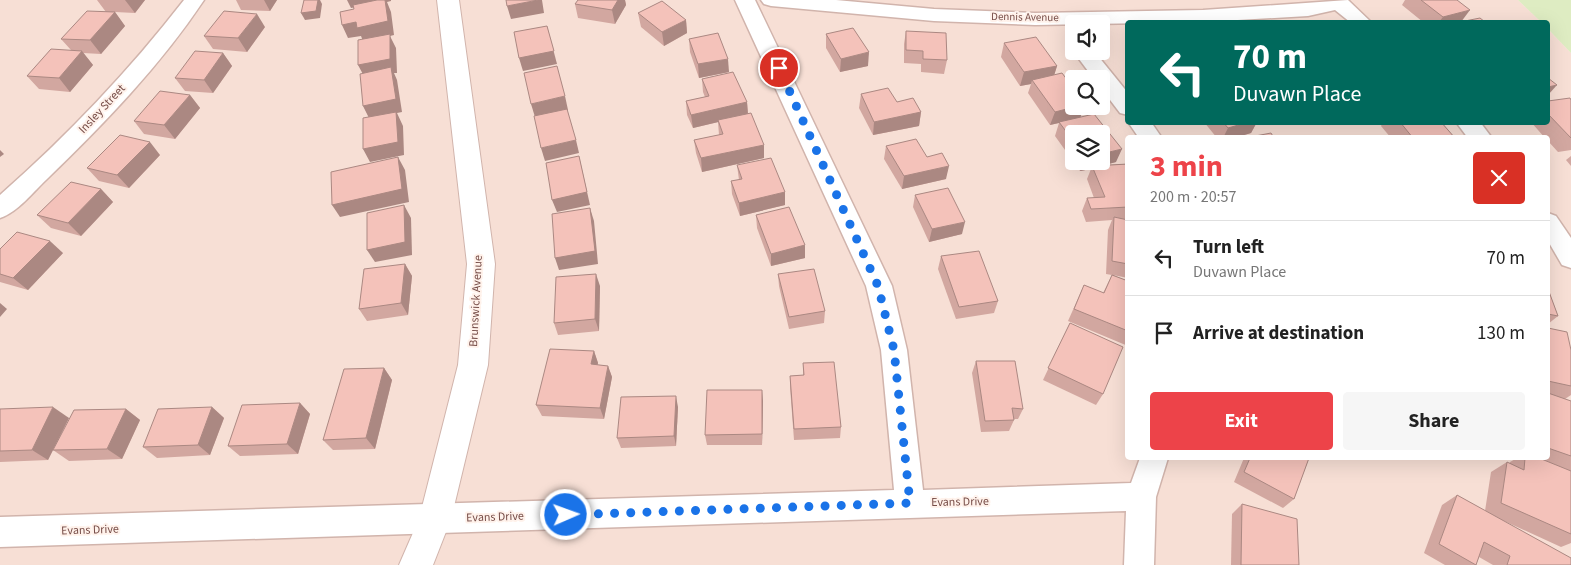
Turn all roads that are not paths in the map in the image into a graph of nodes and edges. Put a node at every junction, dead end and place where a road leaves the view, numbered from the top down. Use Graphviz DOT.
graph roads {
  1 [pos="194,0"];
  2 [pos="448,0"];
  3 [pos="745,0"];
  4 [pos="771,0"];
  5 [pos="1042,0"];
  6 [pos="1338,2"];
  7 [pos="1057,18"];
  8 [pos="1359,20"];
  9 [pos="1065,28"];
  10 [pos="1090,60"];
  11 [pos="1125,104"];
  12 [pos="1470,125"];
  13 [pos="1478,135"];
  14 [pos="0,210"];
  15 [pos="1550,225"];
  16 [pos="1571,258"];
  17 [pos="1153,460"];
  18 [pos="1140,497"];
  19 [pos="910,503"];
  20 [pos="435,519"];
  21 [pos="0,532"];
  22 [pos="416,565"];
  23 [pos="1139,565"];
  1 -- 14 [label="street, Insley Street"];
  2 -- 20 [label="street, Brunswick Avenue"];
  3 -- 19 [label="street"];
  4 -- 7 [label="street, Dennis Avenue"];
  5 -- 7 [label="street"];
  6 -- 7 [label="street, Dennis Avenue"];
  6 -- 8 [label="street"];
  7 -- 9 [label="street"];
  10 -- 11 [label="street"];
  12 -- 13 [label="street"];
  15 -- 16 [label="street"];
  17 -- 18 [label="street"];
  18 -- 19 [label="street, Evans Drive"];
  18 -- 23 [label="street"];
  19 -- 20 [label="street, Evans Drive"];
  20 -- 21 [label="street, Evans Drive"];
  20 -- 22 [label="street, Brunswick Avenue"];
}
